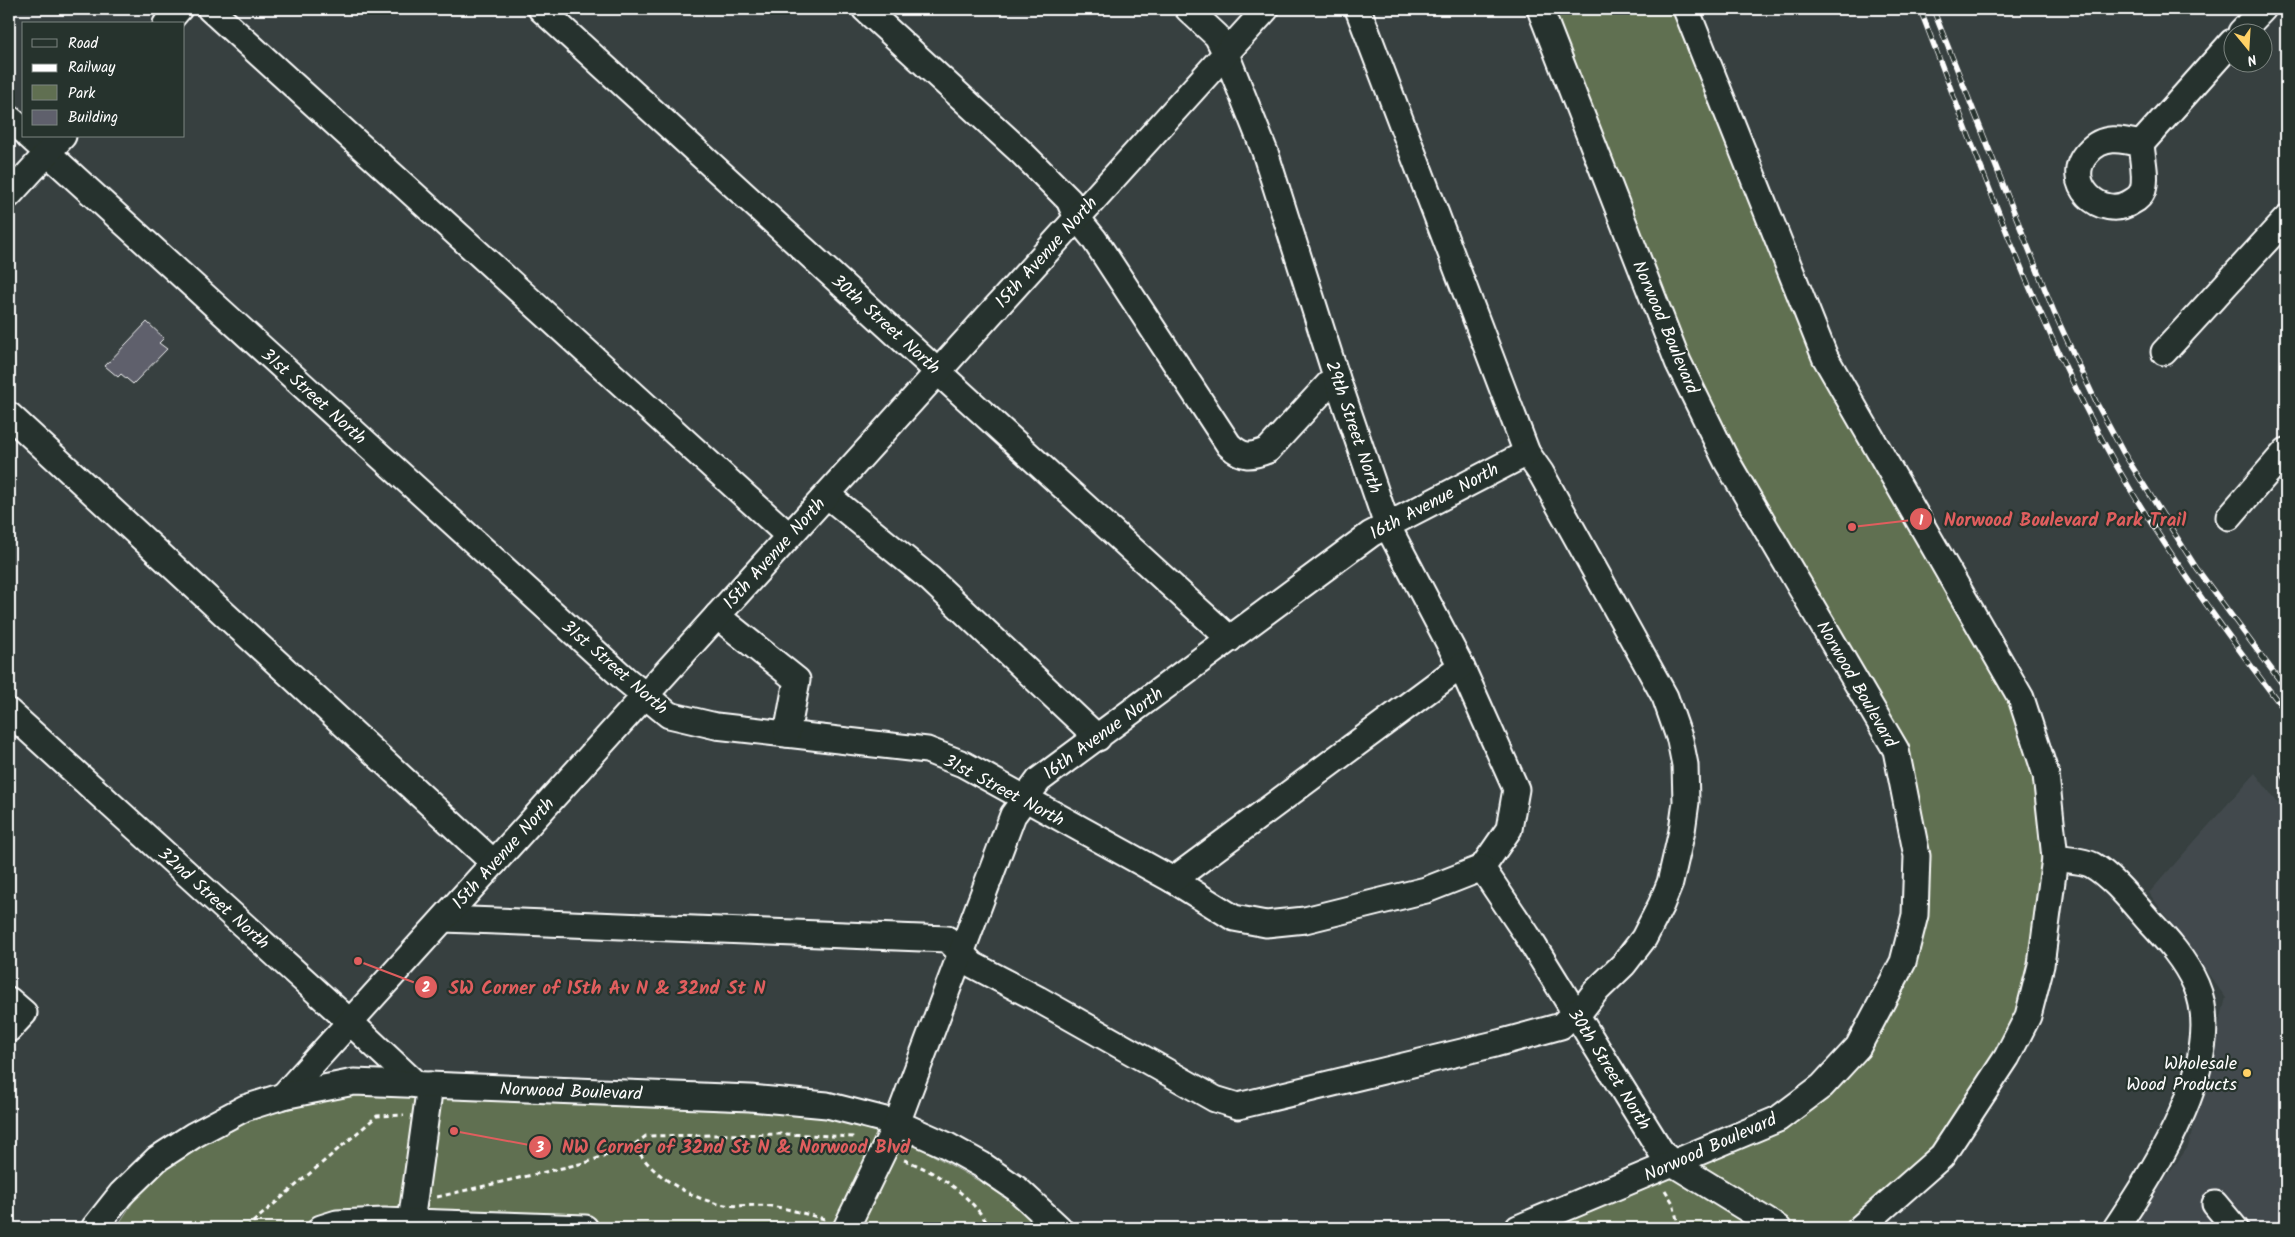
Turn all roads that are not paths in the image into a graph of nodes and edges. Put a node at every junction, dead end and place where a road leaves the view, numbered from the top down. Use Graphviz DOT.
graph roads {
  1 [pos="179,9"];
  2 [pos="210,9"];
  3 [pos="541,9"];
  4 [pos="865,9"];
  5 [pos="1188,9"];
  6 [pos="1266,9"];
  7 [pos="1358,9"];
  8 [pos="1540,9"];
  9 [pos="1686,9"];
  10 [pos="2263,9"];
  11 [pos="168,22"];
  12 [pos="2251,22"];
  13 [pos="2222,53"];
  14 [pos="1226,54"];
  15 [pos="9,118"];
  16 [pos="22,130"];
  17 [pos="35,138"];
  18 [pos="2141,144"];
  19 [pos="55,145"];
  20 [pos="9,195"];
  21 [pos="1077,218"];
  22 [pos="2286,219"];
  23 [pos="2164,352"];
  24 [pos="938,372"];
  25 [pos="1336,376"];
  26 [pos="9,415"];
  27 [pos="2286,451"];
  28 [pos="1527,453"];
  29 [pos="827,495"];
  30 [pos="2229,517"];
  31 [pos="1387,525"];
  32 [pos="789,536"];
  33 [pos="717,616"];
  34 [pos="1230,638"];
  35 [pos="1461,666"];
  36 [pos="644,697"];
  37 [pos="9,712"];
  38 [pos="787,734"];
  39 [pos="1098,738"];
  40 [pos="1025,800"];
  41 [pos="2055,858"];
  42 [pos="494,863"];
  43 [pos="1482,868"];
  44 [pos="1173,880"];
  45 [pos="444,919"];
  46 [pos="961,953"];
  47 [pos="9,1000"];
  48 [pos="1575,1012"];
  49 [pos="350,1022"];
  50 [pos="9,1029"];
  51 [pos="423,1085"];
  52 [pos="283,1096"];
  53 [pos="896,1123"];
  54 [pos="1674,1164"];
  55 [pos="2215,1204"];
  56 [pos="412,1222"];
  57 [pos="846,1227"];
  58 [pos="1865,1227"];
  59 [pos="94,1228"];
  60 [pos="321,1228"];
  61 [pos="585,1228"];
  62 [pos="1060,1228"];
  63 [pos="1518,1228"];
  64 [pos="1778,1228"];
  65 [pos="2116,1228"];
  66 [pos="2235,1228"];
  1 -- 11 [label="street"];
  2 -- 32 [label="street"];
  3 -- 24 [label="street, 30th Street North"];
  4 -- 21 [label="street"];
  5 -- 14 [label="street, 29th Street North"];
  6 -- 14 [label="street, 15th Avenue North"];
  7 -- 28 [label="street"];
  8 -- 54 [label="street, Norwood Boulevard"];
  9 -- 41 [label="street"];
  10 -- 12 [label="street"];
  13 -- 18 [label="street"];
  14 -- 21 [label="street, 15th Avenue North"];
  14 -- 25 [label="street, 29th Street North"];
  15 -- 16 [label="street"];
  17 -- 19 [label="street, 31st Street North"];
  19 -- 20 [label="street"];
  19 -- 36 [label="street, 31st Street North"];
  21 -- 24 [label="street, 15th Avenue North"];
  21 -- 25 [label="street"];
  22 -- 23 [label="street"];
  24 -- 29 [label="street, 15th Avenue North"];
  24 -- 34 [label="street, 30th Street North"];
  25 -- 31 [label="street, 29th Street North"];
  26 -- 42 [label="street"];
  27 -- 30 [label="street"];
  28 -- 31 [label="street, 16th Avenue North"];
  28 -- 48 [label="street"];
  29 -- 32 [label="street, 15th Avenue North"];
  29 -- 39 [label="street"];
  31 -- 34 [label="street, 16th Avenue North"];
  31 -- 35 [label="street, 29th Street North"];
  32 -- 33 [label="street, 15th Avenue North"];
  33 -- 36 [label="street, 15th Avenue North"];
  33 -- 38 [label="street"];
  34 -- 39 [label="street, 16th Avenue North"];
  35 -- 43 [label="street, 29th Street North"];
  35 -- 44 [label="street"];
  36 -- 38 [label="street, 31st Street North"];
  36 -- 42 [label="street, 15th Avenue North"];
  37 -- 49 [label="street, 32nd Street North"];
  38 -- 40 [label="street, 31st Street North"];
  39 -- 40 [label="street, 16th Avenue North"];
  40 -- 44 [label="street, 31st Street North"];
  40 -- 46 [label="street, 16th Avenue North"];
  41 -- 58 [label="street"];
  41 -- 65 [label="street"];
  42 -- 45 [label="street, 15th Avenue North"];
  43 -- 44 [label="street, 31st Street North"];
  43 -- 48 [label="street, 30th Street North"];
  45 -- 46 [label="street"];
  45 -- 49 [label="street, 15th Avenue North"];
  46 -- 48 [label="street"];
  46 -- 53 [label="street, 16th Avenue North"];
  47 -- 50 [label="street"];
  48 -- 54 [label="street, 30th Street North"];
  49 -- 51 [label="street, 32nd Street North"];
  49 -- 52 [label="street, 15th Avenue North"];
  51 -- 52 [label="street, Norwood Boulevard"];
  51 -- 53 [label="street, Norwood Boulevard"];
  51 -- 56 [label="street"];
  52 -- 59 [label="street, Norwood Boulevard"];
  53 -- 57 [label="street, 16th Avenue North"];
  53 -- 62 [label="street, Norwood Boulevard"];
  54 -- 63 [label="street, Norwood Boulevard"];
  54 -- 64 [label="street, 30th Street North"];
  55 -- 66 [label="street"];
  56 -- 60 [label="street"];
  56 -- 61 [label="street"];
}
